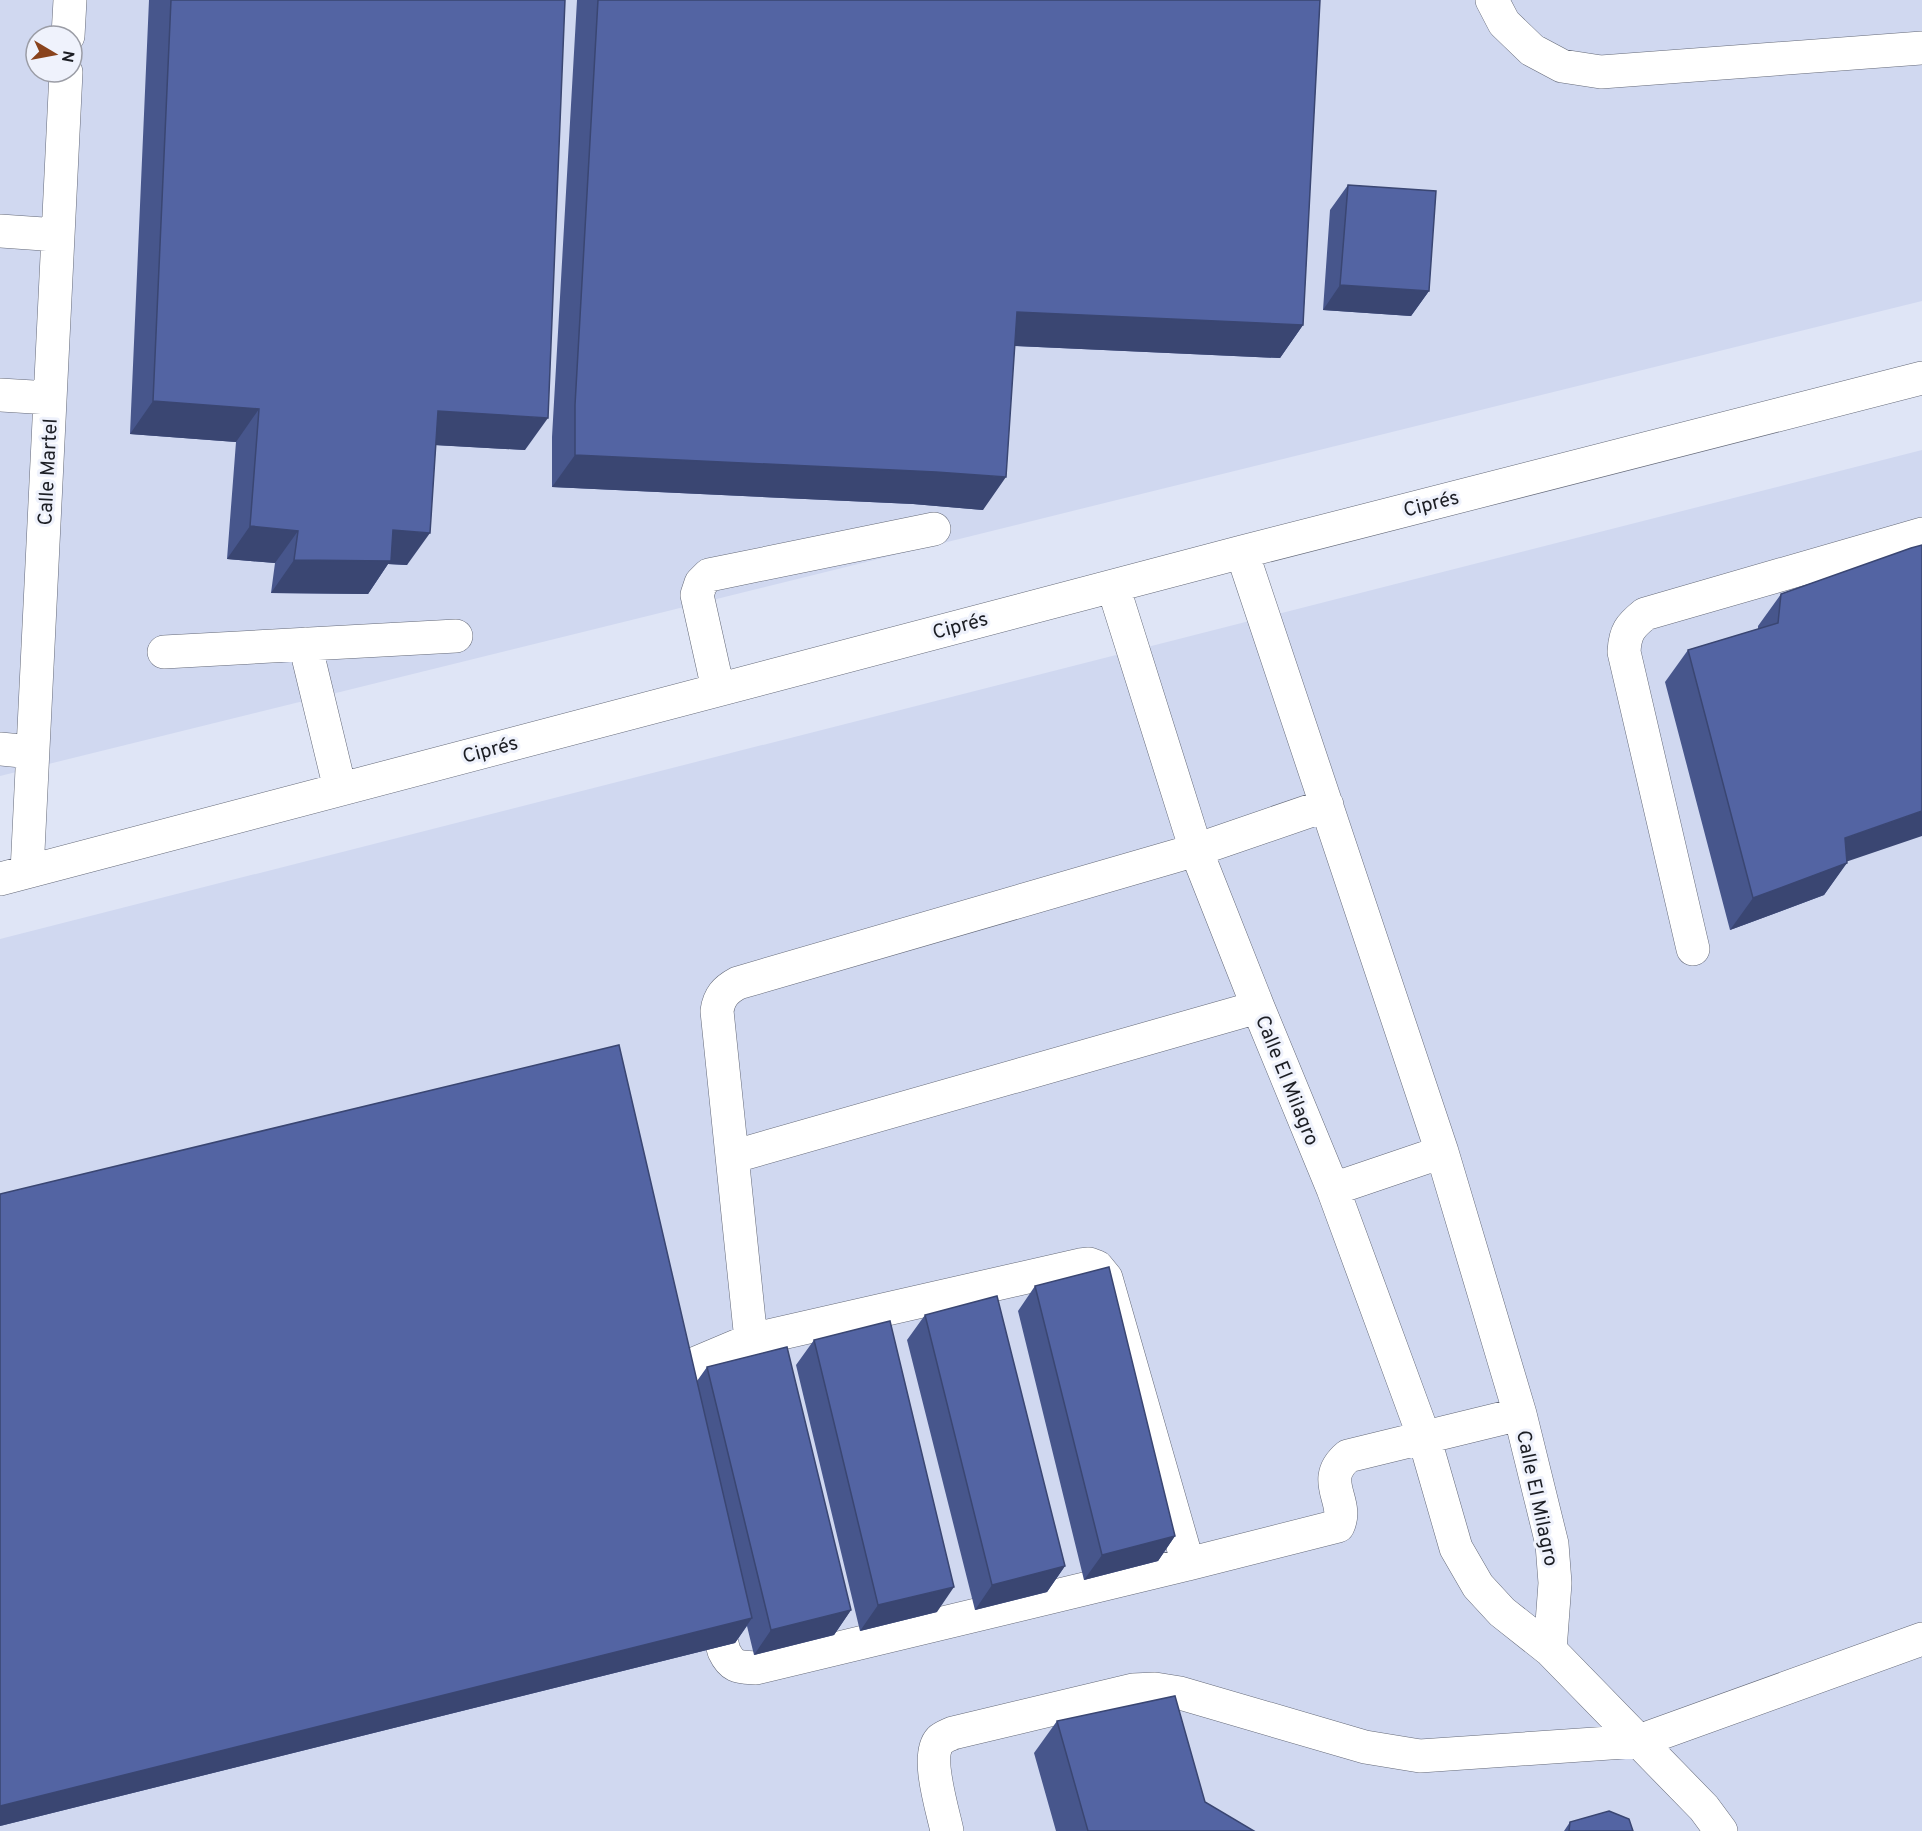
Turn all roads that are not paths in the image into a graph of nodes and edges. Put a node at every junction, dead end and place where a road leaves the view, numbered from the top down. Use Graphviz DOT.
graph roads {
  1 [pos="70,0"];
  2 [pos="1492,0"];
  3 [pos="69,24"];
  4 [pos="1922,48"];
  5 [pos="65,84"];
  6 [pos="0,231"];
  7 [pos="58,236"];
  8 [pos="1922,378"];
  9 [pos="0,395"];
  10 [pos="50,398"];
  11 [pos="934,530"];
  12 [pos="1922,534"];
  13 [pos="1242,552"];
  14 [pos="1113,586"];
  15 [pos="456,636"];
  16 [pos="305,644"];
  17 [pos="164,652"];
  18 [pos="718,689"];
  19 [pos="0,749"];
  20 [pos="32,752"];
  21 [pos="340,789"];
  22 [pos="1327,805"];
  23 [pos="1196,850"];
  24 [pos="13,875"];
  25 [pos="1693,949"];
  26 [pos="1257,1007"];
  27 [pos="1442,1152"];
  28 [pos="732,1157"];
  29 [pos="1333,1189"];
  30 [pos="750,1340"];
  31 [pos="1520,1414"];
  32 [pos="1424,1437"];
  33 [pos="1188,1564"];
  34 [pos="1922,1639"];
  35 [pos="1550,1650"];
  36 [pos="1639,1741"];
  37 [pos="947,1831"];
  38 [pos="1720,1831"];
  1 -- 3 [label="street"];
  2 -- 4 [label="street"];
  5 -- 7 [label="street, Calle Martel"];
  6 -- 7 [label="street"];
  7 -- 10 [label="street, Calle Martel"];
  8 -- 13 [label="street, Ciprés"];
  9 -- 10 [label="street"];
  10 -- 20 [label="street, Calle Martel"];
  11 -- 18 [label="street"];
  12 -- 25 [label="street"];
  13 -- 14 [label="street, Ciprés"];
  13 -- 22 [label="street, Calle El Milagro"];
  14 -- 18 [label="street, Ciprés"];
  14 -- 23 [label="street, Calle El Milagro"];
  15 -- 16 [label="street"];
  16 -- 17 [label="street"];
  16 -- 21 [label="street"];
  18 -- 21 [label="street, Ciprés"];
  19 -- 20 [label="street"];
  20 -- 24 [label="street, Calle Martel"];
  21 -- 24 [label="street, Ciprés"];
  22 -- 23 [label="street"];
  22 -- 27 [label="street, Calle El Milagro"];
  23 -- 26 [label="street, Calle El Milagro"];
  23 -- 28 [label="street"];
  26 -- 28 [label="street"];
  26 -- 29 [label="street, Calle El Milagro"];
  27 -- 29 [label="street"];
  27 -- 31 [label="street, Calle El Milagro"];
  28 -- 30 [label="street"];
  29 -- 32 [label="street, Calle El Milagro"];
  30 -- 33 [label="street"];
  30 -- 33 [label="street"];
  31 -- 32 [label="street"];
  31 -- 35 [label="street, Calle El Milagro"];
  32 -- 33 [label="street"];
  32 -- 35 [label="street, Calle El Milagro"];
  34 -- 36 [label="street"];
  35 -- 36 [label="street"];
  36 -- 37 [label="street"];
  36 -- 38 [label="street"];
}
